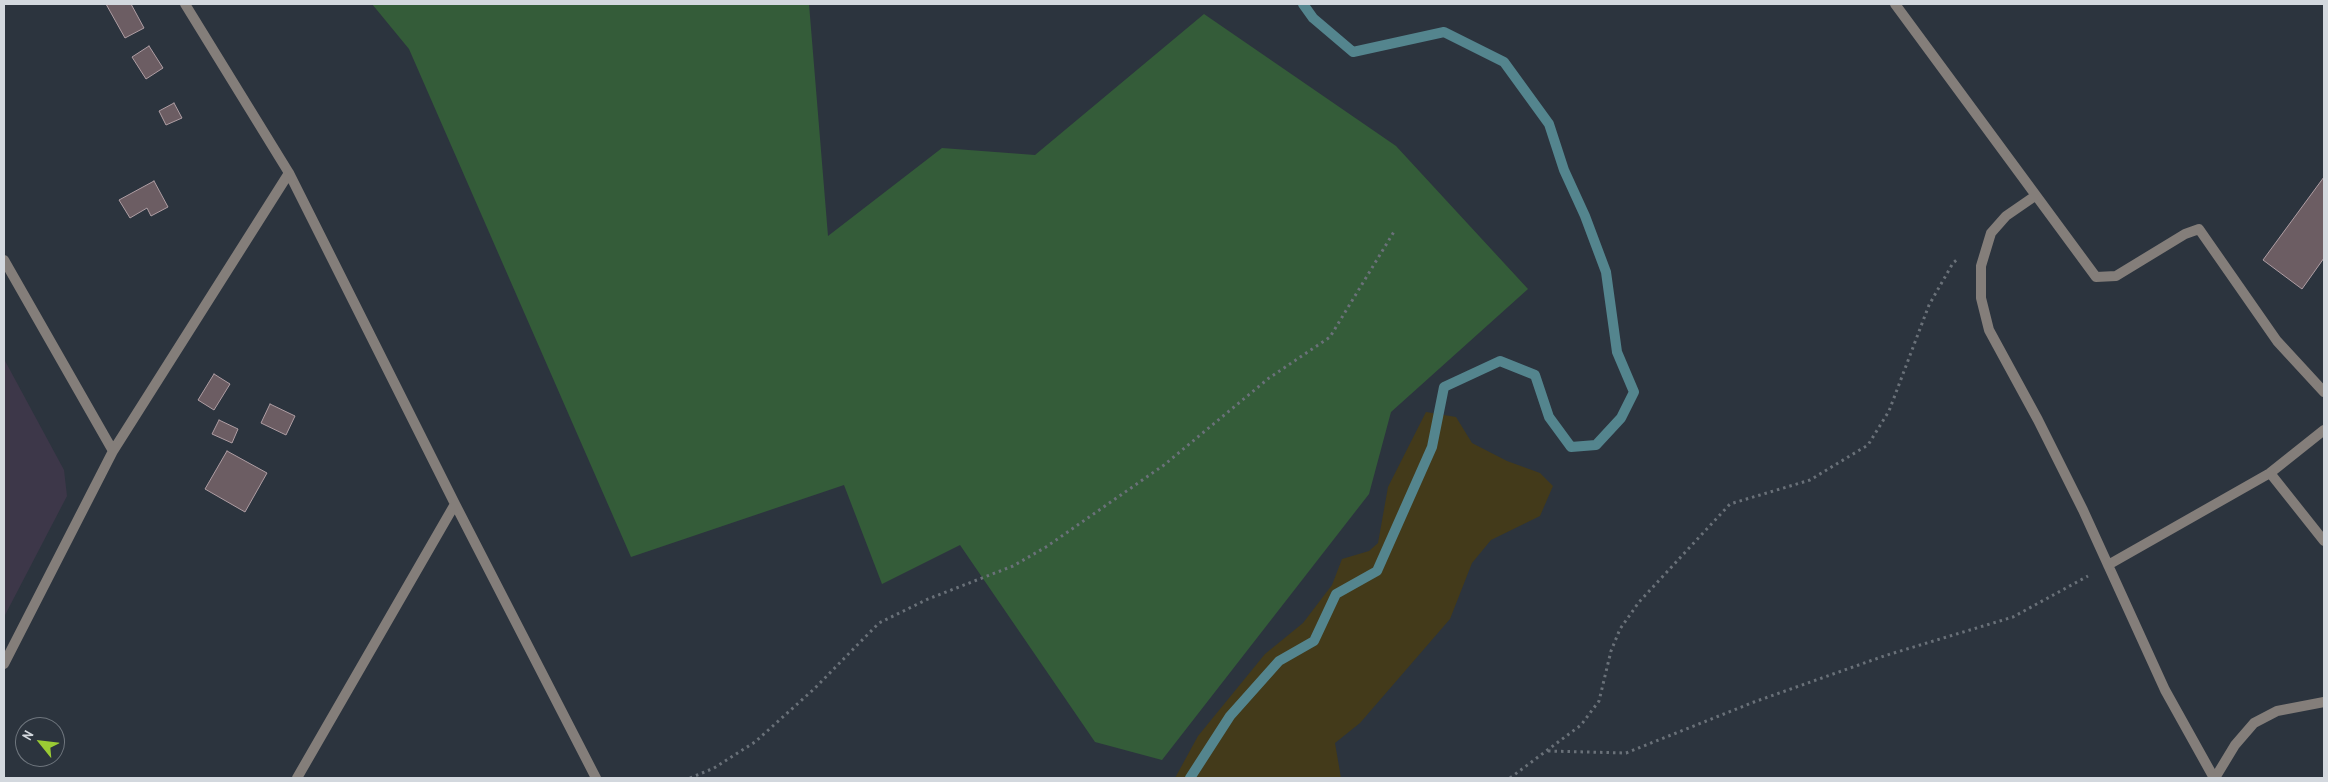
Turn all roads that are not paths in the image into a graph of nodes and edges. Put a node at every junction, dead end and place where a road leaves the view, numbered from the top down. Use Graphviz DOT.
graph roads {
  1 [pos="185,4"];
  2 [pos="1895,4"];
  3 [pos="289,173"];
  4 [pos="2035,196"];
  5 [pos="4,260"];
  6 [pos="2324,392"];
  7 [pos="2324,430"];
  8 [pos="113,451"];
  9 [pos="2270,473"];
  10 [pos="454,504"];
  11 [pos="2324,540"];
  12 [pos="2108,565"];
  13 [pos="4,664"];
  14 [pos="2324,702"];
  15 [pos="297,778"];
  16 [pos="596,778"];
  17 [pos="2215,778"];
  1 -- 3 [label="street"];
  2 -- 4 [label="street"];
  3 -- 8 [label="street"];
  3 -- 10 [label="street"];
  4 -- 6 [label="street"];
  4 -- 12 [label="street"];
  5 -- 8 [label="street"];
  7 -- 9 [label="street"];
  8 -- 13 [label="street"];
  9 -- 11 [label="street"];
  9 -- 12 [label="street"];
  10 -- 15 [label="street"];
  10 -- 16 [label="street"];
  12 -- 17 [label="street"];
  14 -- 17 [label="street"];
}
